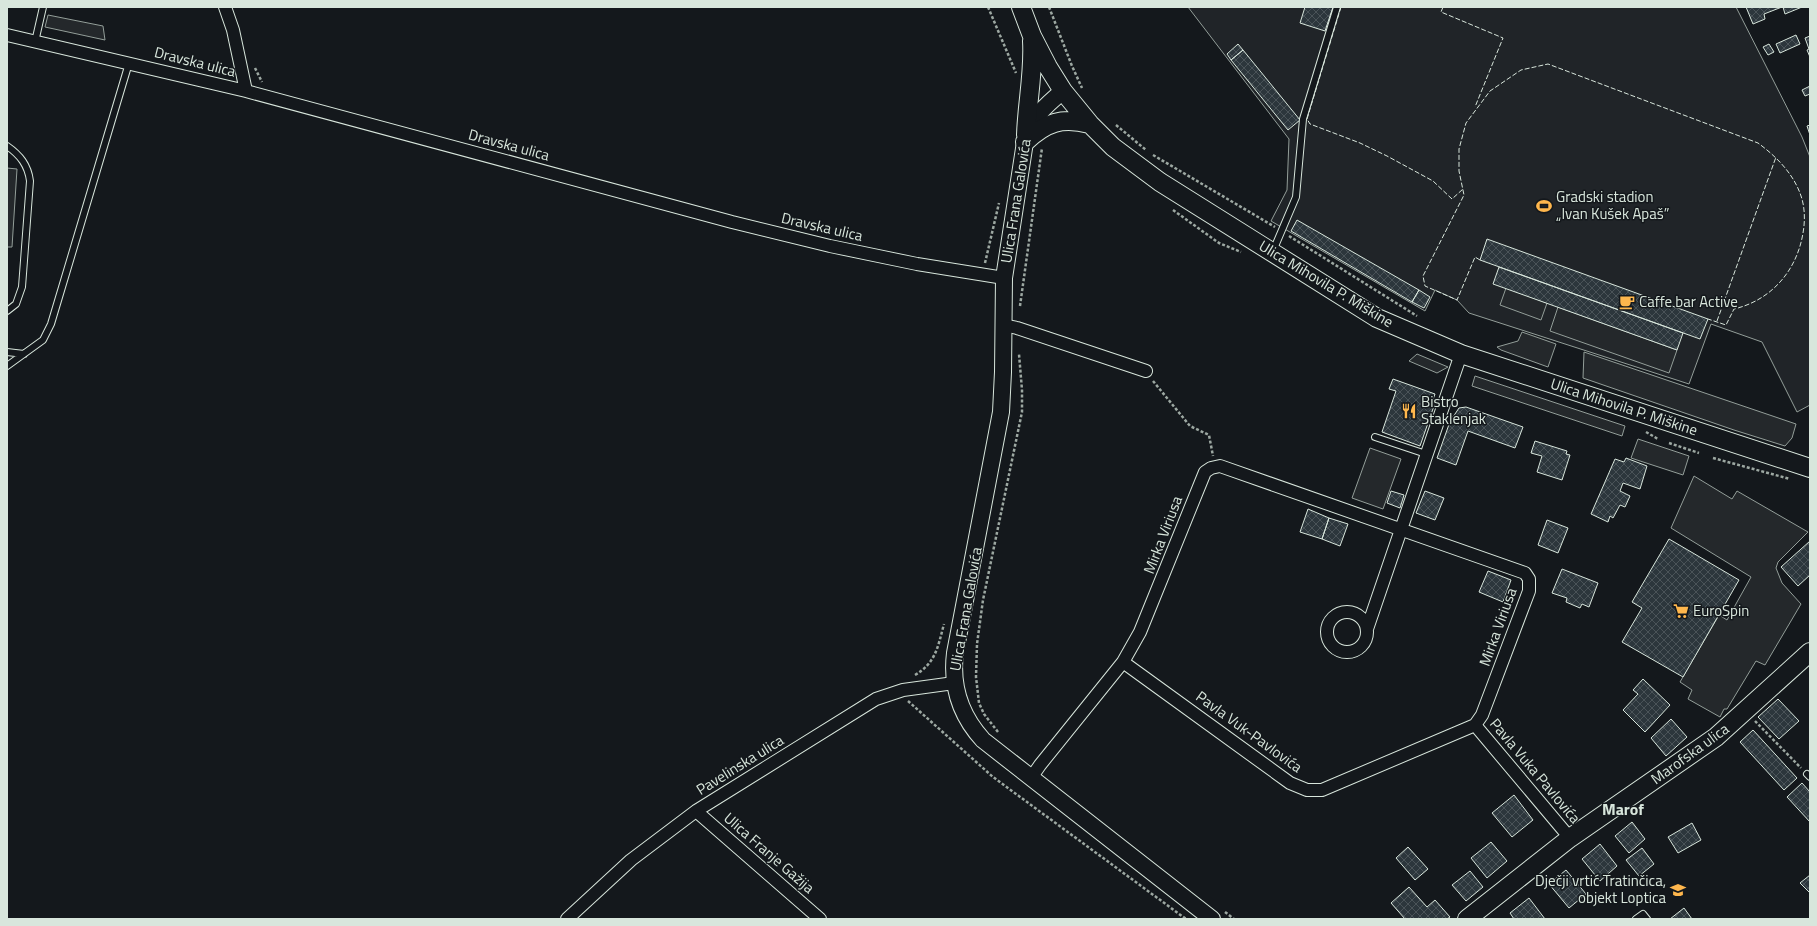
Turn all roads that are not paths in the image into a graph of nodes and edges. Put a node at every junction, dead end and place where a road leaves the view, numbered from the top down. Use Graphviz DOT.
graph roads {
  1 [pos="43,7"];
  2 [pos="225,7"];
  3 [pos="1022,7"];
  4 [pos="1337,7"];
  5 [pos="7,35"];
  6 [pos="1032,36"];
  7 [pos="35,42"];
  8 [pos="129,63"];
  9 [pos="246,91"];
  10 [pos="1063,91"];
  11 [pos="1090,124"];
  12 [pos="1026,138"];
  13 [pos="7,146"];
  14 [pos="1273,253"];
  15 [pos="1004,278"];
  16 [pos="7,311"];
  17 [pos="1003,325"];
  18 [pos="7,352"];
  19 [pos="24,354"];
  20 [pos="1462,354"];
  21 [pos="7,366"];
  22 [pos="1146,371"];
  23 [pos="1376,437"];
  24 [pos="1426,454"];
  25 [pos="1810,468"];
  26 [pos="1400,528"];
  27 [pos="1367,629"];
  28 [pos="1810,652"];
  29 [pos="1123,662"];
  30 [pos="954,683"];
  31 [pos="1475,725"];
  32 [pos="1032,778"];
  33 [pos="696,811"];
  34 [pos="1570,838"];
  35 [pos="566,919"];
  36 [pos="820,919"];
  37 [pos="1212,919"];
  38 [pos="1467,919"];
  39 [pos="1636,919"];
  40 [pos="1647,919"];
  1 -- 7 [label="lane"];
  2 -- 9 [label="street"];
  3 -- 6 [label="main road, Ulica Mihovila P. Miškine"];
  4 -- 14 [label="lane"];
  5 -- 7 [label="street, Dravska ulica"];
  6 -- 10 [label="main road, Ulica Mihovila P. Miškine"];
  6 -- 12 [label="main road"];
  7 -- 8 [label="street, Dravska ulica"];
  8 -- 9 [label="street, Dravska ulica"];
  8 -- 19 [label="lane"];
  9 -- 15 [label="street, Dravska ulica"];
  10 -- 11 [label="main road, Ulica Mihovila P. Miškine"];
  10 -- 12 [label="street, Ulica Frana Galovića"];
  11 -- 12 [label="main road"];
  11 -- 14 [label="main road, Ulica Mihovila P. Miškine"];
  12 -- 15 [label="street, Ulica Frana Galovića"];
  13 -- 16 [label="lane"];
  14 -- 20 [label="main road, Ulica Mihovila P. Miškine"];
  15 -- 17 [label="street, Ulica Frana Galovića"];
  17 -- 22 [label="street"];
  17 -- 30 [label="street, Ulica Frana Galovića"];
  18 -- 19 [label="lane"];
  19 -- 21 [label="lane"];
  20 -- 24 [label="street"];
  20 -- 25 [label="main road, Ulica Mihovila P. Miškine"];
  23 -- 24 [label="lane"];
  24 -- 26 [label="street"];
  26 -- 27 [label="street"];
  26 -- 29 [label="street, Mirka Viriusa"];
  26 -- 31 [label="street, Mirka Viriusa"];
  28 -- 34 [label="main road, Marofska ulica"];
  29 -- 31 [label="street, Pavla Vuk-Pavlovića"];
  29 -- 32 [label="street, Mirka Viriusa"];
  30 -- 32 [label="street, Ulica Frana Galovića"];
  30 -- 33 [label="street, Pavelinska ulica"];
  31 -- 34 [label="street, Pavla Vuka Pavlovića"];
  32 -- 37 [label="street, Ulica Frana Galovića"];
  33 -- 35 [label="street, Pavelinska ulica"];
  33 -- 36 [label="street, Ulica Franje Gažija"];
  34 -- 38 [label="main road, Marofska ulica"];
  39 -- 40 [label="lane"];
}
